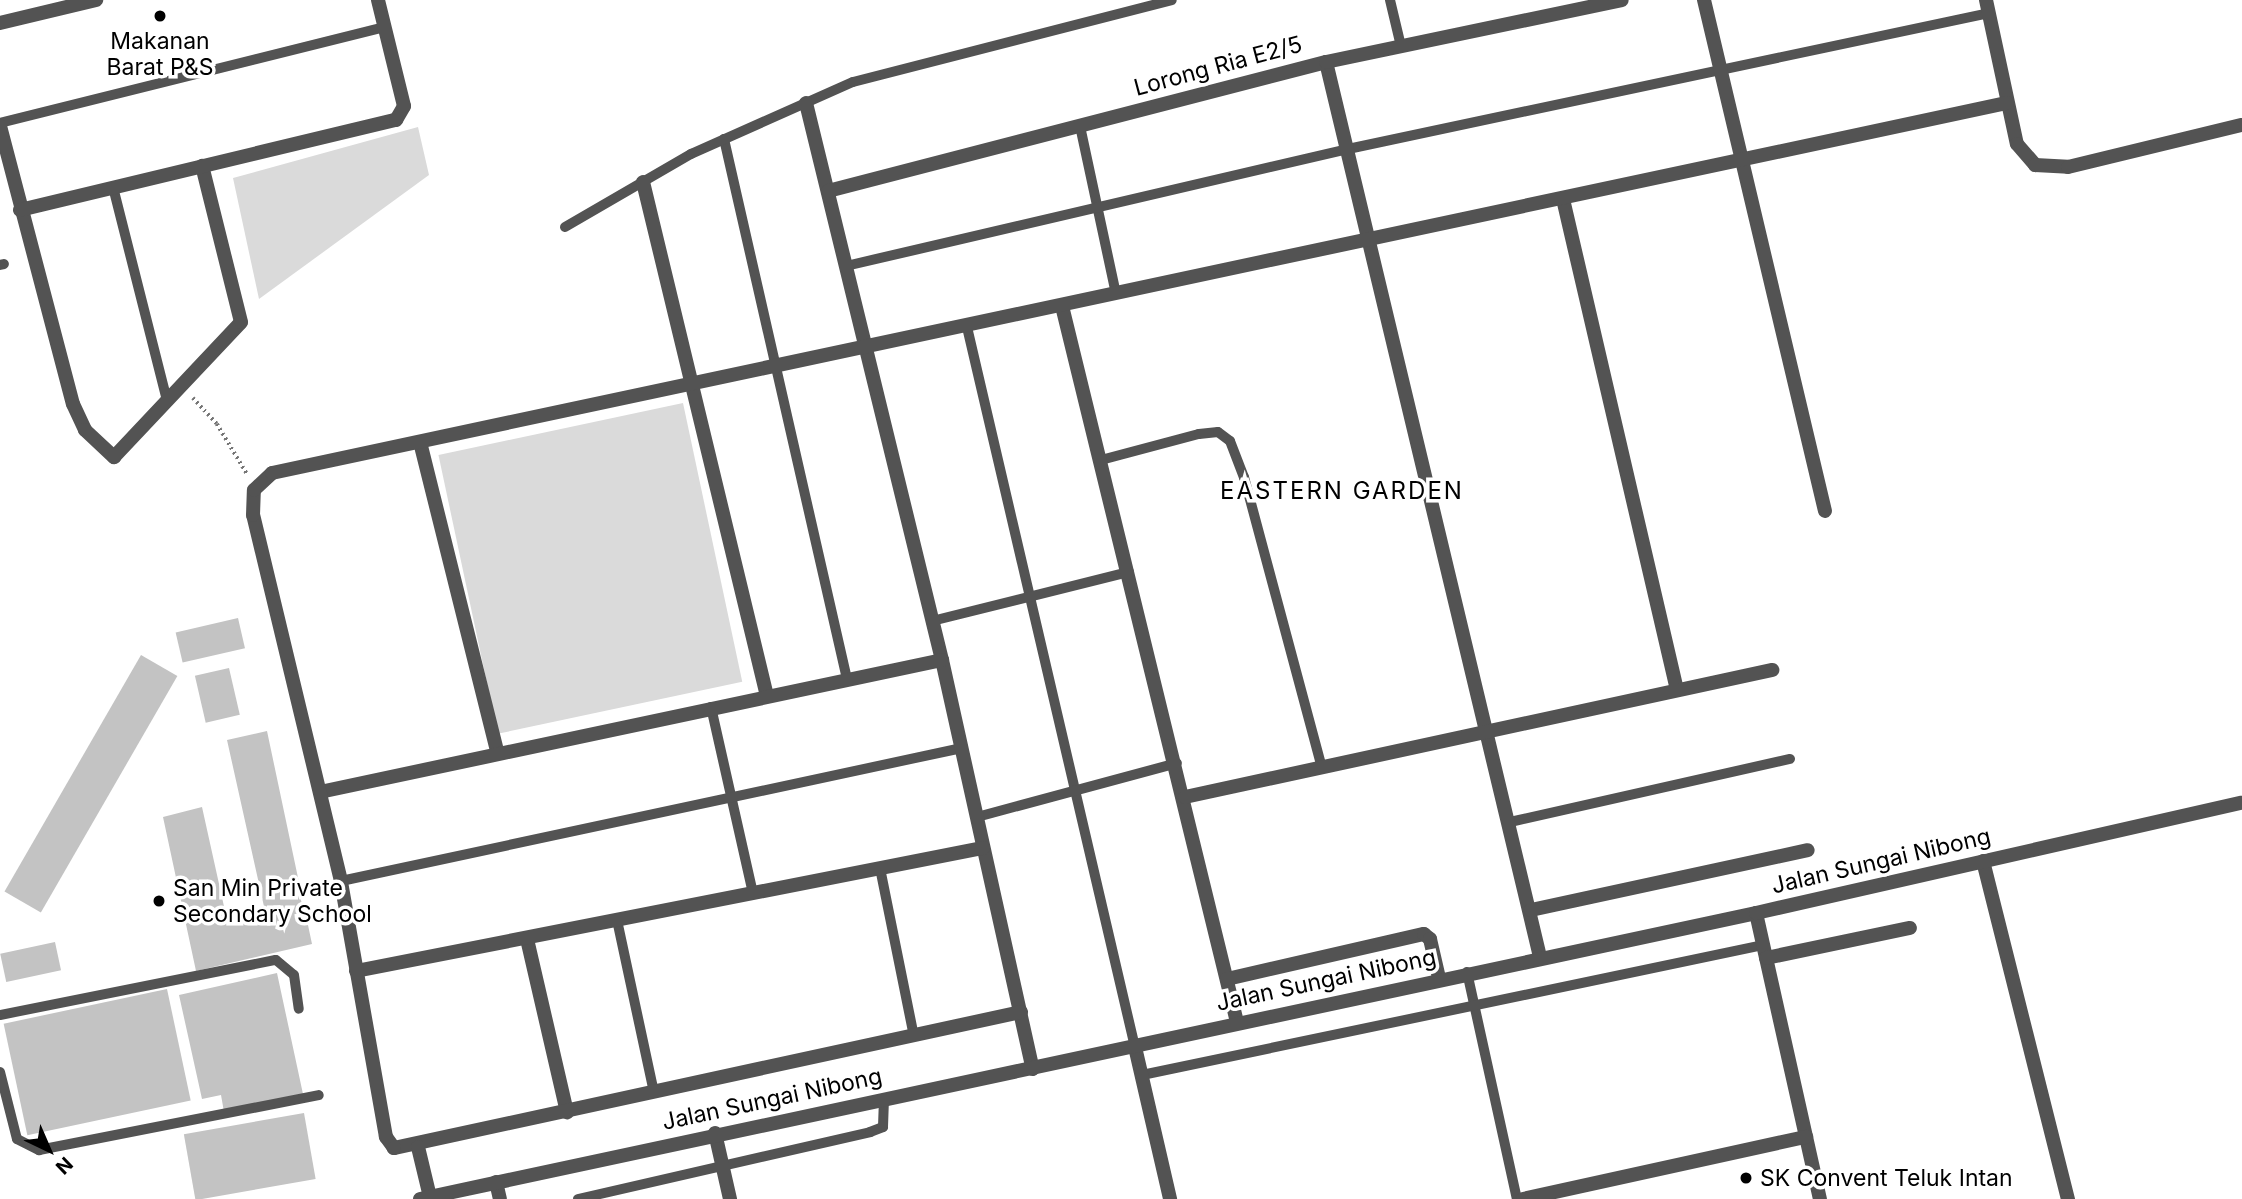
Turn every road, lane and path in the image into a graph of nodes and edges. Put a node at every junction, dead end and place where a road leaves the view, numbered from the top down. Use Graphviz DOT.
graph roads {
  1 [pos="96,0"];
  2 [pos="378,0"];
  3 [pos="1171,0"];
  4 [pos="1390,0"];
  5 [pos="1622,0"];
  6 [pos="1704,0"];
  7 [pos="1987,7"];
  8 [pos="0,23"];
  9 [pos="384,27"];
  10 [pos="1401,46"];
  11 [pos="1326,62"];
  12 [pos="1720,68"];
  13 [pos="806,103"];
  14 [pos="2007,103"];
  15 [pos="0,124"];
  16 [pos="2242,125"];
  17 [pos="1080,126"];
  18 [pos="724,139"];
  19 [pos="1348,149"];
  20 [pos="1742,159"];
  21 [pos="202,166"];
  22 [pos="643,182"];
  23 [pos="113,187"];
  24 [pos="828,191"];
  25 [pos="1563,199"];
  26 [pos="1098,207"];
  27 [pos="20,209"];
  28 [pos="565,226"];
  29 [pos="1370,238"];
  30 [pos="846,266"];
  31 [pos="1116,294"];
  32 [pos="1062,306"];
  33 [pos="967,327"];
  34 [pos="865,349"];
  35 [pos="774,367"];
  36 [pos="694,383"];
  37 [pos="182,385"];
  38 [pos="167,401"];
  39 [pos="420,442"];
  40 [pos="1101,460"];
  41 [pos="258,486"];
  42 [pos="1825,511"];
  43 [pos="1129,572"];
  44 [pos="1030,597"];
  45 [pos="932,621"];
  46 [pos="942,660"];
  47 [pos="1772,670"];
  48 [pos="847,679"];
  49 [pos="1677,690"];
  50 [pos="767,696"];
  51 [pos="712,707"];
  52 [pos="1489,733"];
  53 [pos="962,748"];
  54 [pos="497,751"];
  55 [pos="1790,759"];
  56 [pos="1177,763"];
  57 [pos="1321,765"];
  58 [pos="1075,790"];
  59 [pos="320,792"];
  60 [pos="1185,797"];
  61 [pos="732,799"];
  62 [pos="2242,803"];
  63 [pos="977,817"];
  64 [pos="1510,822"];
  65 [pos="983,848"];
  66 [pos="1808,850"];
  67 [pos="1983,861"];
  68 [pos="880,868"];
  69 [pos="341,881"];
  70 [pos="753,892"];
  71 [pos="1531,910"];
  72 [pos="1756,913"];
  73 [pos="617,920"];
  74 [pos="1910,928"];
  75 [pos="527,939"];
  76 [pos="1765,951"];
  77 [pos="1540,957"];
  78 [pos="356,971"];
  79 [pos="1467,972"];
  80 [pos="1439,978"];
  81 [pos="1227,979"];
  82 [pos="1474,1004"];
  83 [pos="299,1009"];
  84 [pos="1021,1012"];
  85 [pos="0,1015"];
  86 [pos="1237,1022"];
  87 [pos="914,1036"];
  88 [pos="1135,1047"];
  89 [pos="1033,1069"];
  90 [pos="0,1072"];
  91 [pos="1142,1075"];
  92 [pos="654,1093"];
  93 [pos="318,1095"];
  94 [pos="884,1099"];
  95 [pos="567,1112"];
  96 [pos="715,1133"];
  97 [pos="1806,1137"];
  98 [pos="418,1147"];
  99 [pos="723,1166"];
  100 [pos="496,1182"];
  101 [pos="425,1198"];
  102 [pos="500,1199"];
  103 [pos="578,1199"];
  104 [pos="730,1199"];
  105 [pos="1170,1199"];
  106 [pos="1520,1199"];
  107 [pos="1819,1199"];
  108 [pos="2068,1199"];
  1 -- 8 [label="street"];
  2 -- 9 [label="street"];
  3 -- 13 [label="lane"];
  4 -- 10 [label="lane"];
  5 -- 10 [label="street, Lorong Ria E2/5"];
  6 -- 12 [label="street"];
  7 -- 12 [label="lane"];
  7 -- 14 [label="street"];
  9 -- 15 [label="lane"];
  9 -- 21 [label="street"];
  10 -- 11 [label="street, Lorong Ria E2/5"];
  11 -- 17 [label="street, Lorong Ria E2/5"];
  11 -- 19 [label="street"];
  12 -- 19 [label="lane"];
  12 -- 20 [label="street"];
  13 -- 18 [label="lane"];
  13 -- 24 [label="street"];
  14 -- 16 [label="street"];
  14 -- 20 [label="street"];
  15 -- 27 [label="street"];
  17 -- 24 [label="street, Lorong Ria E2/5"];
  17 -- 26 [label="lane"];
  18 -- 22 [label="lane"];
  18 -- 35 [label="lane"];
  19 -- 26 [label="lane"];
  19 -- 29 [label="street"];
  20 -- 25 [label="street"];
  20 -- 42 [label="street"];
  21 -- 23 [label="street"];
  21 -- 37 [label="street"];
  22 -- 28 [label="lane"];
  22 -- 36 [label="street"];
  23 -- 27 [label="street"];
  23 -- 38 [label="lane"];
  24 -- 30 [label="street"];
  25 -- 29 [label="street"];
  25 -- 49 [label="street"];
  26 -- 30 [label="lane"];
  26 -- 31 [label="lane"];
  27 -- 38 [label="street"];
  29 -- 31 [label="street"];
  29 -- 52 [label="street"];
  30 -- 34 [label="street"];
  31 -- 32 [label="street"];
  32 -- 33 [label="street"];
  32 -- 40 [label="street"];
  33 -- 34 [label="street"];
  33 -- 44 [label="lane"];
  34 -- 35 [label="street"];
  34 -- 45 [label="street"];
  35 -- 36 [label="street"];
  35 -- 48 [label="lane"];
  36 -- 39 [label="street"];
  36 -- 50 [label="street"];
  37 -- 38 [label="street"];
  37 -- 41 [label="path"];
  39 -- 41 [label="street"];
  39 -- 54 [label="street"];
  40 -- 43 [label="street"];
  40 -- 57 [label="lane"];
  41 -- 59 [label="street"];
  43 -- 44 [label="lane"];
  43 -- 56 [label="street"];
  44 -- 45 [label="lane"];
  44 -- 58 [label="lane"];
  45 -- 46 [label="street"];
  46 -- 48 [label="street"];
  46 -- 53 [label="street"];
  47 -- 49 [label="street"];
  48 -- 50 [label="street"];
  49 -- 52 [label="street"];
  50 -- 51 [label="street"];
  51 -- 54 [label="street"];
  51 -- 61 [label="lane"];
  52 -- 57 [label="street"];
  52 -- 64 [label="street"];
  53 -- 61 [label="lane"];
  53 -- 63 [label="street"];
  54 -- 59 [label="street"];
  55 -- 64 [label="lane"];
  56 -- 58 [label="lane"];
  56 -- 60 [label="street"];
  57 -- 60 [label="street"];
  58 -- 63 [label="lane"];
  58 -- 88 [label="lane"];
  59 -- 69 [label="street"];
  60 -- 81 [label="street"];
  61 -- 69 [label="lane"];
  61 -- 70 [label="lane"];
  62 -- 67 [label="street, Jalan Sungai Nibong"];
  63 -- 65 [label="street"];
  64 -- 71 [label="street"];
  65 -- 68 [label="street"];
  65 -- 84 [label="street"];
  66 -- 71 [label="street"];
  67 -- 72 [label="street, Jalan Sungai Nibong"];
  67 -- 108 [label="street"];
  68 -- 70 [label="street"];
  68 -- 87 [label="lane"];
  69 -- 78 [label="street"];
  70 -- 73 [label="street"];
  71 -- 77 [label="street"];
  72 -- 76 [label="street"];
  72 -- 77 [label="street, Jalan Sungai Nibong"];
  73 -- 75 [label="street"];
  73 -- 92 [label="lane"];
  74 -- 76 [label="street"];
  75 -- 78 [label="street"];
  75 -- 95 [label="street"];
  76 -- 82 [label="lane"];
  76 -- 97 [label="street"];
  77 -- 79 [label="street, Jalan Sungai Nibong"];
  78 -- 98 [label="street"];
  79 -- 80 [label="street, Jalan Sungai Nibong"];
  79 -- 82 [label="lane"];
  80 -- 81 [label="street"];
  80 -- 86 [label="street, Jalan Sungai Nibong"];
  81 -- 86 [label="street"];
  82 -- 91 [label="lane"];
  82 -- 106 [label="lane"];
  83 -- 85 [label="lane"];
  84 -- 87 [label="street"];
  84 -- 89 [label="street"];
  86 -- 88 [label="street, Jalan Sungai Nibong"];
  87 -- 92 [label="street"];
  88 -- 89 [label="street, Jalan Sungai Nibong"];
  88 -- 91 [label="street"];
  89 -- 94 [label="street, Jalan Sungai Nibong"];
  90 -- 93 [label="lane"];
  91 -- 105 [label="street"];
  92 -- 95 [label="street"];
  94 -- 96 [label="street, Jalan Sungai Nibong"];
  94 -- 99 [label="lane"];
  95 -- 98 [label="street"];
  96 -- 99 [label="street"];
  96 -- 100 [label="street, Jalan Sungai Nibong"];
  97 -- 106 [label="street"];
  97 -- 107 [label="street"];
  98 -- 101 [label="street"];
  99 -- 103 [label="lane"];
  99 -- 104 [label="street"];
  100 -- 101 [label="street, Jalan Sungai Nibong"];
  100 -- 102 [label="street"];
}
